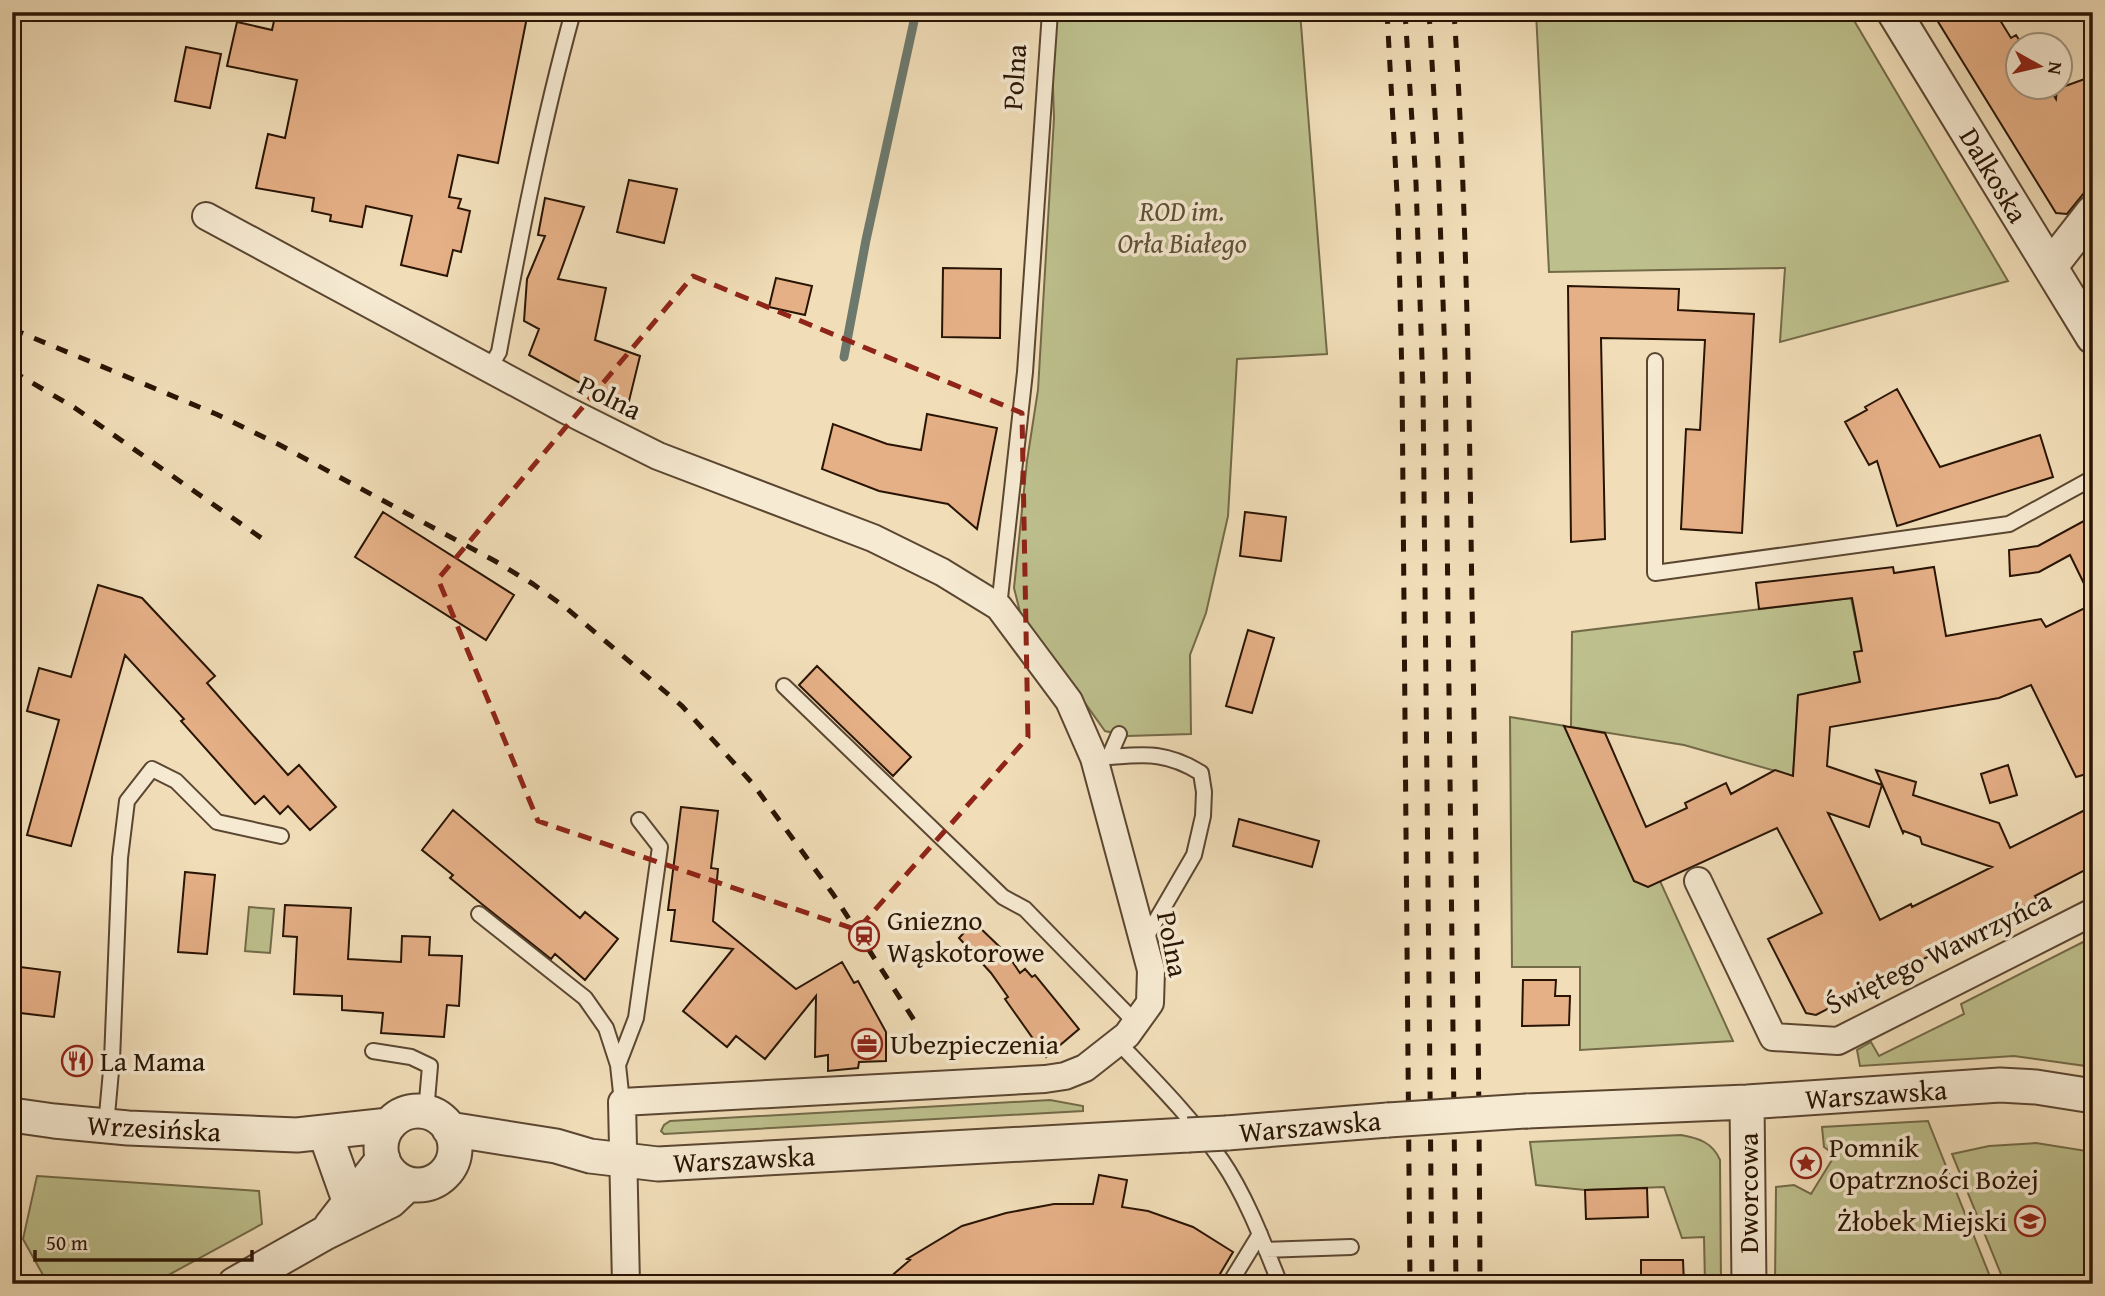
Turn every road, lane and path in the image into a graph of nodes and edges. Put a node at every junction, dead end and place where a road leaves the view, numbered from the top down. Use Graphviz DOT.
graph roads {
  1 [pos="573,12"];
  2 [pos="1050,12"];
  3 [pos="1894,12"];
  4 [pos="2093,212"];
  5 [pos="206,216"];
  6 [pos="2050,267"];
  7 [pos="2093,337"];
  8 [pos="1655,361"];
  9 [pos="489,369"];
  10 [pos="2093,478"];
  11 [pos="999,607"];
  12 [pos="784,686"];
  13 [pos="1119,734"];
  14 [pos="1102,758"];
  15 [pos="639,820"];
  16 [pos="281,836"];
  17 [pos="1698,881"];
  18 [pos="2093,912"];
  19 [pos="479,914"];
  20 [pos="1144,942"];
  21 [pos="1128,1033"];
  22 [pos="373,1051"];
  23 [pos="618,1065"];
  24 [pos="2093,1096"];
  25 [pos="622,1102"];
  26 [pos="1747,1102"];
  27 [pos="12,1115"];
  28 [pos="389,1125"];
  29 [pos="106,1126"];
  30 [pos="443,1134"];
  31 [pos="297,1135"];
  32 [pos="329,1144"];
  33 [pos="383,1159"];
  34 [pos="622,1161"];
  35 [pos="408,1184"];
  36 [pos="350,1203"];
  37 [pos="325,1233"];
  38 [pos="1261,1234"];
  39 [pos="1351,1247"];
  40 [pos="1266,1250"];
  41 [pos="235,1284"];
  42 [pos="626,1284"];
  43 [pos="1236,1284"];
  44 [pos="1280,1284"];
  45 [pos="1749,1284"];
  1 -- 9 [label="lane"];
  2 -- 11 [label="lane, Polna"];
  3 -- 6 [label="street, Dalkoska"];
  4 -- 6 [label="street"];
  5 -- 9 [label="street, Polna"];
  6 -- 7 [label="street, Dalkoska"];
  8 -- 10 [label="lane"];
  9 -- 11 [label="street, Polna"];
  11 -- 14 [label="street, Polna"];
  12 -- 21 [label="lane"];
  13 -- 14 [label="lane"];
  14 -- 20 [label="street, Polna"];
  14 -- 20 [label="lane"];
  15 -- 23 [label="lane"];
  16 -- 29 [label="lane"];
  17 -- 18 [label="street, Świętego Wawrzyńca"];
  19 -- 23 [label="lane"];
  20 -- 21 [label="street, Polna"];
  21 -- 25 [label="street, Polna"];
  21 -- 38 [label="lane"];
  22 -- 30 [label="lane"];
  23 -- 25 [label="lane"];
  24 -- 26 [label="street, Warszawska"];
  25 -- 34 [label="street"];
  26 -- 34 [label="street, Warszawska, bridge"];
  26 -- 45 [label="street, Dworcowa"];
  27 -- 29 [label="street, Wrzesińska"];
  28 -- 30 [label="street"];
  28 -- 31 [label="street, Wrzesińska"];
  28 -- 33 [label="street"];
  29 -- 31 [label="street, Wrzesińska"];
  30 -- 34 [label="street, Warszawska"];
  30 -- 35 [label="street"];
  31 -- 32 [label="street, Wrzesińska"];
  32 -- 33 [label="street, Wrzesińska"];
  32 -- 36 [label="street"];
  33 -- 35 [label="street"];
  33 -- 36 [label="street"];
  34 -- 42 [label="street"];
  35 -- 37 [label="street"];
  36 -- 37 [label="street"];
  37 -- 41 [label="street"];
  38 -- 40 [label="lane"];
  38 -- 43 [label="lane"];
  39 -- 40 [label="lane"];
  40 -- 44 [label="lane"];
}
